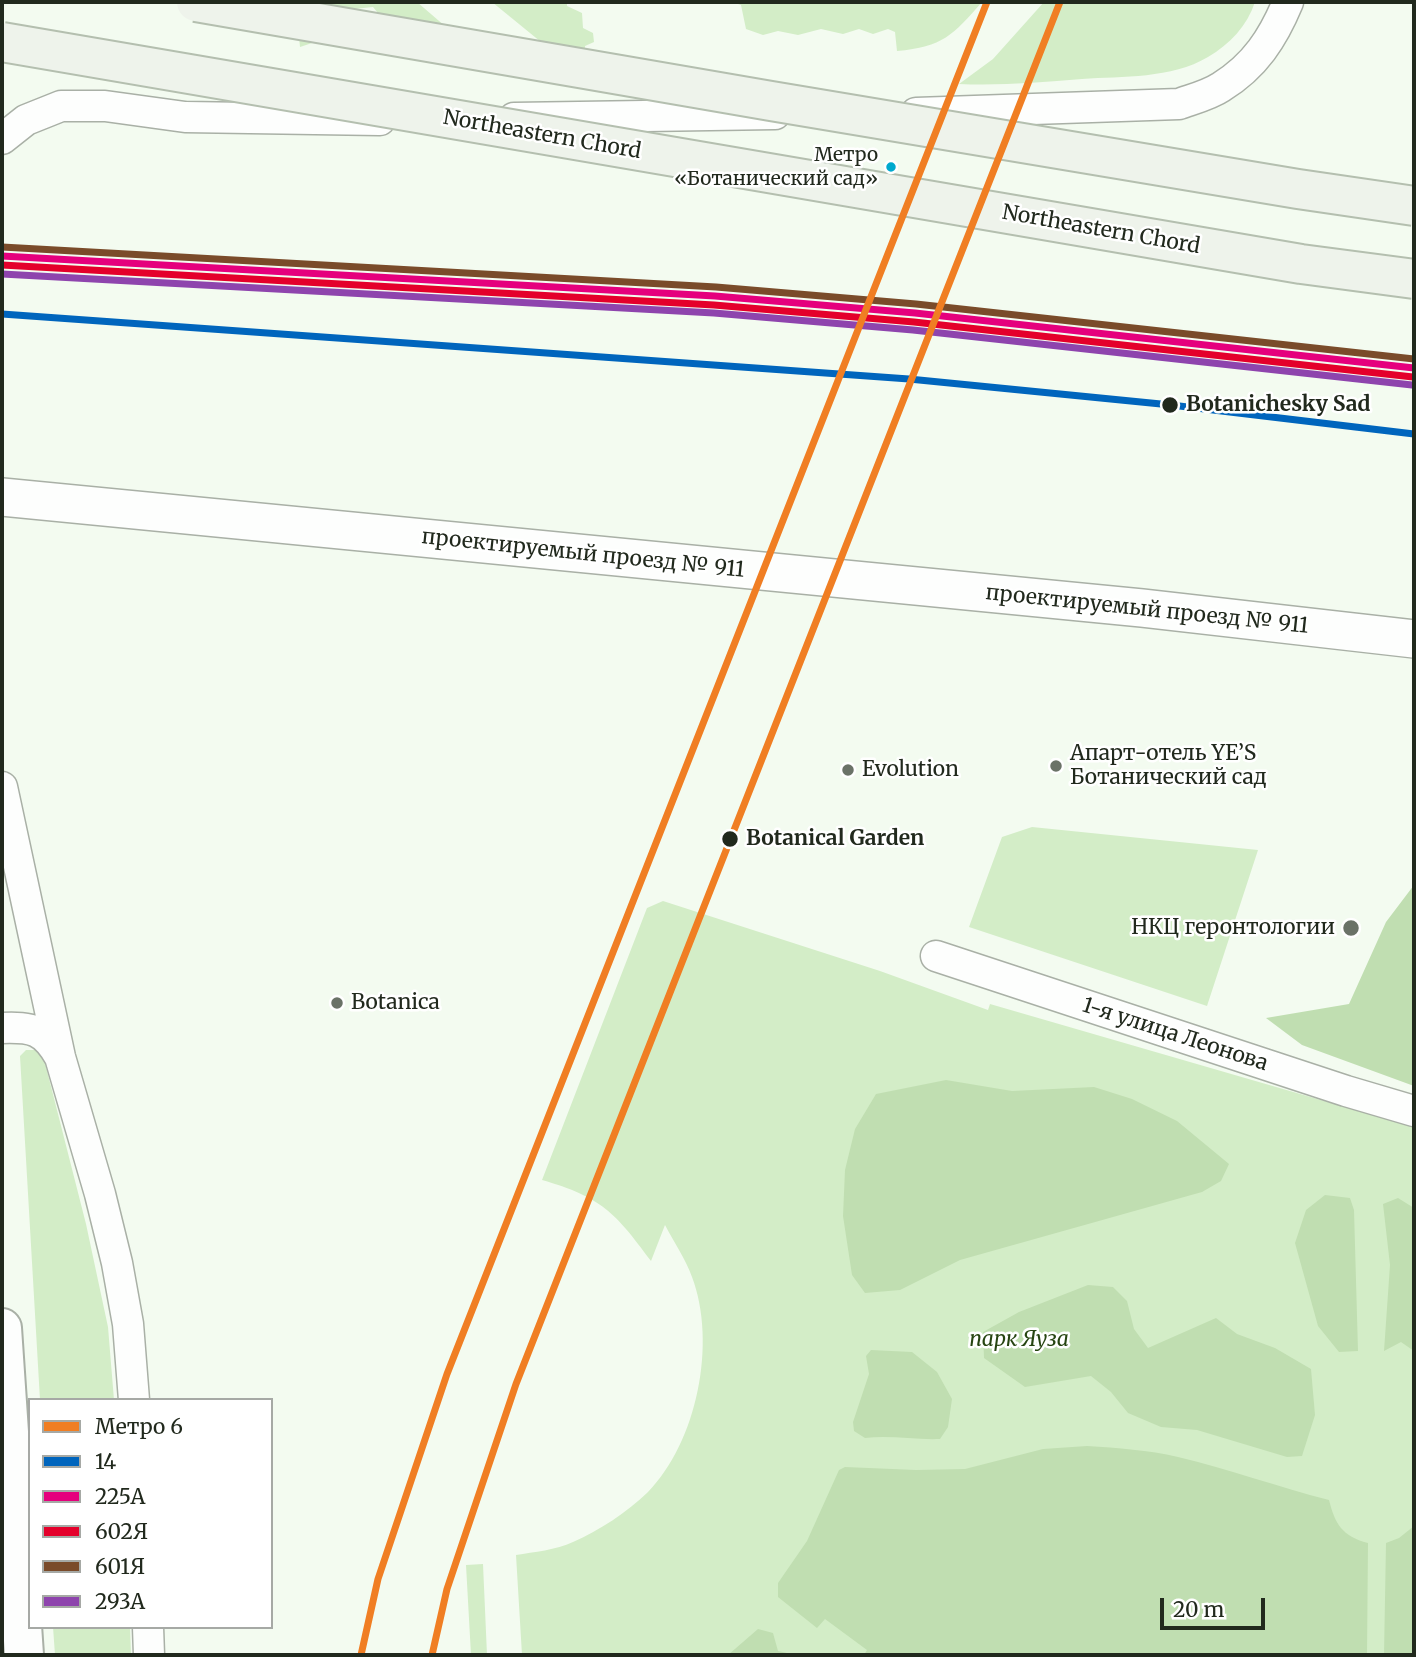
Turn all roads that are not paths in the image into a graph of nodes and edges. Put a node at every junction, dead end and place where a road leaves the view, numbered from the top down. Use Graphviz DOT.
graph roads {
  1 [pos="196,2"];
  2 [pos="1288,2"];
  3 [pos="2,42"];
  4 [pos="2,139"];
  5 [pos="1414,206"];
  6 [pos="1414,279"];
  7 [pos="2,497"];
  8 [pos="1414,639"];
  9 [pos="2,787"];
  10 [pos="936,956"];
  11 [pos="2,1028"];
  12 [pos="60,1057"];
  13 [pos="1414,1111"];
  14 [pos="2,1328"];
  15 [pos="134,1398"];
  16 [pos="148,1629"];
  17 [pos="24,1655"];
  18 [pos="149,1655"];
  1 -- 5 [label="main road, bridge"];
  2 -- 4 [label="street"];
  3 -- 6 [label="main road, Northeastern Chord, bridge"];
  7 -- 8 [label="street, проектируемый проезд № 911"];
  9 -- 12 [label="street"];
  10 -- 13 [label="street, 1-я улица Леонова"];
  11 -- 12 [label="street"];
  12 -- 15 [label="street"];
  14 -- 17 [label="main road"];
  16 -- 18 [label="street"];
}
